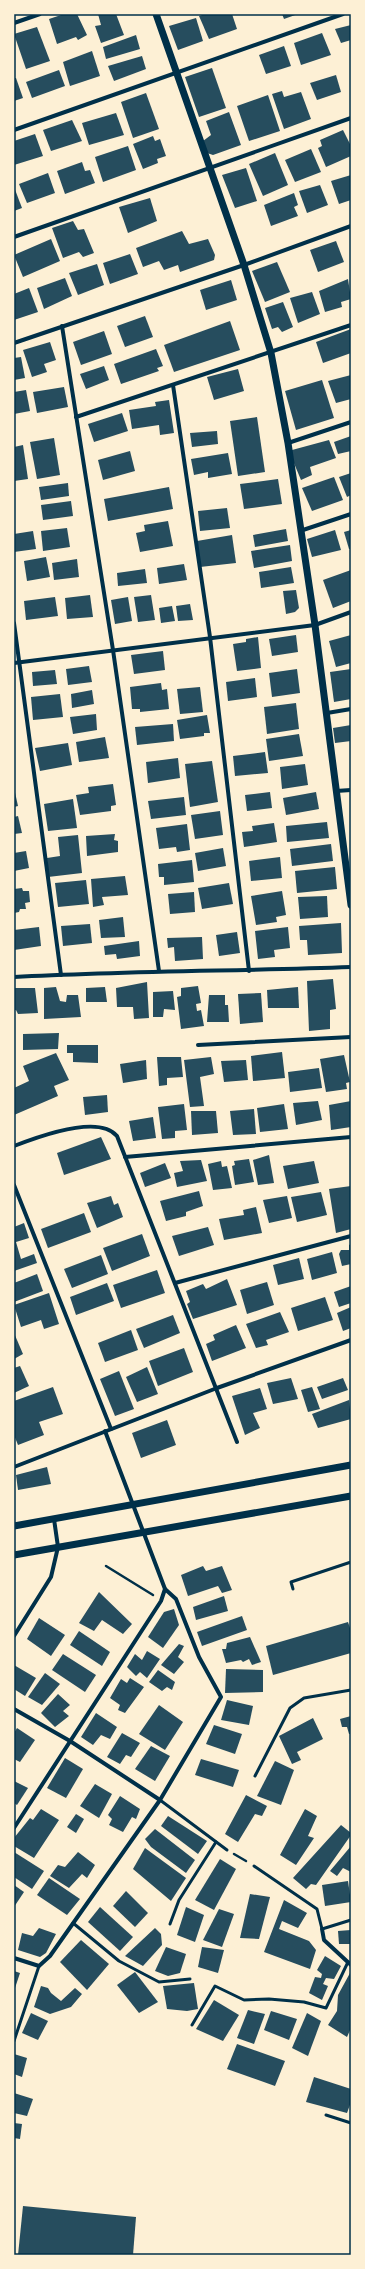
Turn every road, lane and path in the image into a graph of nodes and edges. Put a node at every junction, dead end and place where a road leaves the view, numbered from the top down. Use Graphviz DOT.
graph roads {
  1 [pos="40,14"];
  2 [pos="156,14"];
  3 [pos="343,14"];
  4 [pos="14,23"];
  5 [pos="176,73"];
  6 [pos="351,118"];
  7 [pos="14,130"];
  8 [pos="210,169"];
  9 [pos="351,226"];
  10 [pos="14,237"];
  11 [pos="244,265"];
  12 [pos="351,325"];
  13 [pos="62,326"];
  14 [pos="14,343"];
  15 [pos="271,353"];
  16 [pos="173,385"];
  17 [pos="76,417"];
  18 [pos="351,422"];
  19 [pos="288,444"];
  20 [pos="351,514"];
  21 [pos="300,531"];
  22 [pos="351,612"];
  23 [pos="14,623"];
  24 [pos="315,625"];
  25 [pos="210,637"];
  26 [pos="113,650"];
  27 [pos="16,663"];
  28 [pos="351,710"];
  29 [pos="327,713"];
  30 [pos="351,790"];
  31 [pos="336,791"];
  32 [pos="351,905"];
  33 [pos="351,967"];
  34 [pos="159,971"];
  35 [pos="250,971"];
  36 [pos="61,975"];
  37 [pos="14,977"];
  38 [pos="351,1038"];
  39 [pos="198,1045"];
  40 [pos="351,1137"];
  41 [pos="14,1146"];
  42 [pos="125,1157"];
  43 [pos="14,1185"];
  44 [pos="351,1236"];
  45 [pos="175,1283"];
  46 [pos="351,1340"];
  47 [pos="217,1388"];
  48 [pos="111,1429"];
  49 [pos="106,1431"];
  50 [pos="237,1442"];
  51 [pos="351,1465"];
  52 [pos="14,1467"];
  53 [pos="351,1496"];
  54 [pos="54,1519"];
  55 [pos="14,1526"];
  56 [pos="58,1547"];
  57 [pos="14,1555"];
  58 [pos="351,1562"];
  59 [pos="106,1566"];
  60 [pos="165,1589"];
  61 [pos="294,1589"];
  62 [pos="154,1596"];
  63 [pos="14,1636"];
  64 [pos="351,1690"];
  65 [pos="14,1709"];
  66 [pos="70,1741"];
  67 [pos="255,1776"];
  68 [pos="160,1800"];
  69 [pos="14,1828"];
  70 [pos="216,1842"];
  71 [pos="227,1850"];
  72 [pos="254,1866"];
  73 [pos="351,1920"];
  74 [pos="73,1923"];
  75 [pos="170,1924"];
  76 [pos="322,1929"];
  77 [pos="14,1958"];
  78 [pos="350,1963"];
  79 [pos="39,1966"];
  80 [pos="190,1979"];
  81 [pos="192,2025"];
  82 [pos="14,2041"];
  83 [pos="326,2115"];
  84 [pos="351,2123"];
  1 -- 4 [label="street"];
  2 -- 5 [label="street"];
  3 -- 5 [label="street"];
  5 -- 7 [label="street"];
  5 -- 8 [label="street"];
  6 -- 8 [label="street"];
  8 -- 10 [label="street"];
  8 -- 11 [label="street"];
  9 -- 11 [label="street"];
  11 -- 13 [label="street"];
  11 -- 15 [label="street"];
  12 -- 15 [label="street"];
  13 -- 14 [label="street"];
  13 -- 17 [label="street"];
  15 -- 16 [label="street"];
  15 -- 19 [label="street"];
  16 -- 17 [label="street"];
  16 -- 25 [label="street"];
  17 -- 26 [label="street"];
  18 -- 19 [label="street"];
  19 -- 21 [label="street"];
  20 -- 21 [label="street"];
  21 -- 24 [label="street"];
  22 -- 24 [label="street"];
  23 -- 27 [label="street"];
  24 -- 25 [label="street"];
  24 -- 29 [label="street"];
  25 -- 26 [label="street"];
  25 -- 35 [label="street"];
  26 -- 27 [label="street"];
  26 -- 34 [label="street"];
  27 -- 36 [label="street"];
  28 -- 29 [label="street"];
  29 -- 31 [label="street"];
  30 -- 31 [label="street"];
  31 -- 32 [label="street"];
  33 -- 35 [label="street"];
  34 -- 35 [label="street"];
  34 -- 36 [label="street"];
  36 -- 37 [label="street"];
  38 -- 39 [label="street"];
  40 -- 42 [label="street"];
  41 -- 42 [label="street"];
  42 -- 45 [label="street"];
  43 -- 48 [label="street"];
  44 -- 45 [label="street"];
  45 -- 47 [label="street"];
  46 -- 47 [label="street"];
  47 -- 48 [label="street"];
  47 -- 50 [label="street"];
  48 -- 49 [label="street"];
  49 -- 52 [label="street"];
  49 -- 60 [label="street"];
  51 -- 54 [label="street"];
  53 -- 56 [label="street"];
  54 -- 55 [label="street"];
  54 -- 56 [label="street"];
  56 -- 57 [label="street"];
  56 -- 63 [label="street"];
  58 -- 61 [label="lane"];
  59 -- 62 [label="path"];
  60 -- 66 [label="street"];
  60 -- 68 [label="street"];
  64 -- 67 [label="lane"];
  65 -- 66 [label="street"];
  66 -- 68 [label="street"];
  66 -- 69 [label="street"];
  68 -- 70 [label="lane"];
  68 -- 74 [label="street"];
  70 -- 71 [label="lane"];
  70 -- 75 [label="lane"];
  71 -- 72 [label="path"];
  72 -- 76 [label="lane"];
  73 -- 76 [label="lane"];
  74 -- 79 [label="street"];
  74 -- 80 [label="lane"];
  76 -- 78 [label="street"];
  77 -- 79 [label="street"];
  78 -- 81 [label="lane"];
  79 -- 82 [label="lane"];
  83 -- 84 [label="lane"];
}
